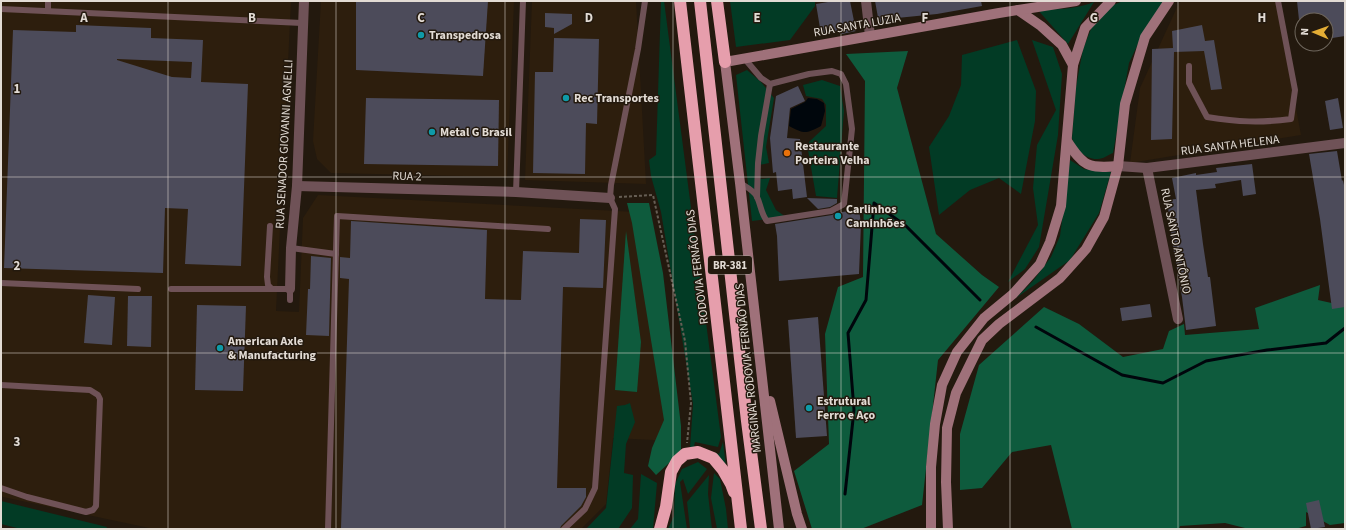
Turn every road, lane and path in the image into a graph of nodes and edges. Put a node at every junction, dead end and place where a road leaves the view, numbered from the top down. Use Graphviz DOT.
graph roads {
  1 [pos="48,1"];
  2 [pos="304,1"];
  3 [pos="523,1"];
  4 [pos="645,1"];
  5 [pos="673,1"];
  6 [pos="680,1"];
  7 [pos="700,1"];
  8 [pos="717,1"];
  9 [pos="866,1"];
  10 [pos="1076,1"];
  11 [pos="1112,1"];
  12 [pos="1169,1"];
  13 [pos="1278,1"];
  14 [pos="1,9"];
  15 [pos="1018,10"];
  16 [pos="48,11"];
  17 [pos="302,23"];
  18 [pos="870,36"];
  19 [pos="684,37"];
  20 [pos="744,58"];
  21 [pos="725,62"];
  22 [pos="1073,65"];
  23 [pos="1189,66"];
  24 [pos="770,84"];
  25 [pos="1067,141"];
  26 [pos="1345,145"];
  27 [pos="1118,166"];
  28 [pos="1147,168"];
  29 [pos="740,183"];
  30 [pos="297,186"];
  31 [pos="516,192"];
  32 [pos="757,197"];
  33 [pos="610,198"];
  34 [pos="270,226"];
  35 [pos="548,228"];
  36 [pos="291,248"];
  37 [pos="336,254"];
  38 [pos="1,283"];
  39 [pos="138,288"];
  40 [pos="171,289"];
  41 [pos="272,289"];
  42 [pos="290,289"];
  43 [pos="290,300"];
  44 [pos="1178,319"];
  45 [pos="759,352"];
  46 [pos="1,385"];
  47 [pos="685,454"];
  48 [pos="1,488"];
  49 [pos="740,511"];
  50 [pos="328,529"];
  51 [pos="564,529"];
  52 [pos="660,529"];
  53 [pos="742,529"];
  54 [pos="761,529"];
  55 [pos="779,529"];
  56 [pos="802,529"];
  57 [pos="931,529"];
  58 [pos="948,529"];
  1 -- 16 [label="lane"];
  2 -- 17 [label="street, RUA SENADOR GIOVANNI AGNELLI"];
  3 -- 31 [label="lane"];
  4 -- 33 [label="lane"];
  5 -- 19 [label="highway"];
  6 -- 19 [label="highway, RODOVIA FERNÃO DIAS / BR-381"];
  7 -- 54 [label="highway, BR-381"];
  8 -- 21 [label="highway, BR-381"];
  9 -- 18 [label="street"];
  10 -- 15 [label="main road, RUA SANTA LUZIA"];
  11 -- 22 [label="main road"];
  12 -- 27 [label="main road"];
  13 -- 23 [label="lane"];
  14 -- 16 [label="lane"];
  15 -- 18 [label="main road, RUA SANTA LUZIA"];
  15 -- 22 [label="main road"];
  16 -- 17 [label="lane"];
  17 -- 30 [label="street, RUA SENADOR GIOVANNI AGNELLI"];
  18 -- 20 [label="main road, RUA SANTA LUZIA"];
  19 -- 49 [label="highway, RODOVIA FERNÃO DIAS / BR-381"];
  20 -- 21 [label="main road, RUA SANTA LUZIA"];
  20 -- 24 [label="lane"];
  21 -- 29 [label="main road, MARGINAL RODOVIA FERNÃO DIAS / BR-381"];
  22 -- 25 [label="main road"];
  24 -- 32 [label="lane"];
  24 -- 32 [label="lane"];
  25 -- 27 [label="main road"];
  25 -- 57 [label="main road"];
  26 -- 28 [label="street, RUA SANTA HELENA"];
  27 -- 28 [label="street, RUA SANTA HELENA"];
  27 -- 58 [label="main road"];
  28 -- 44 [label="street, RUA SANTO ANTÔNIO"];
  29 -- 32 [label="lane"];
  29 -- 45 [label="main road, MARGINAL RODOVIA FERNÃO DIAS / BR-381"];
  30 -- 31 [label="street, RUA 2"];
  30 -- 36 [label="street, RUA SENADOR GIOVANNI AGNELLI"];
  31 -- 33 [label="street, RUA 2"];
  33 -- 47 [label="path"];
  33 -- 51 [label="lane"];
  34 -- 41 [label="lane"];
  35 -- 37 [label="lane"];
  36 -- 37 [label="lane"];
  36 -- 42 [label="street, RUA SENADOR GIOVANNI AGNELLI"];
  37 -- 50 [label="lane"];
  38 -- 39 [label="lane"];
  40 -- 41 [label="lane"];
  41 -- 42 [label="lane"];
  42 -- 43 [label="lane"];
  45 -- 55 [label="main road, MARGINAL RODOVIA FERNÃO DIAS / BR-381"];
  45 -- 56 [label="main road"];
  46 -- 48 [label="lane"];
  47 -- 49 [label="highway"];
  47 -- 52 [label="highway"];
  49 -- 53 [label="highway, RODOVIA FERNÃO DIAS / BR-381"];
}
